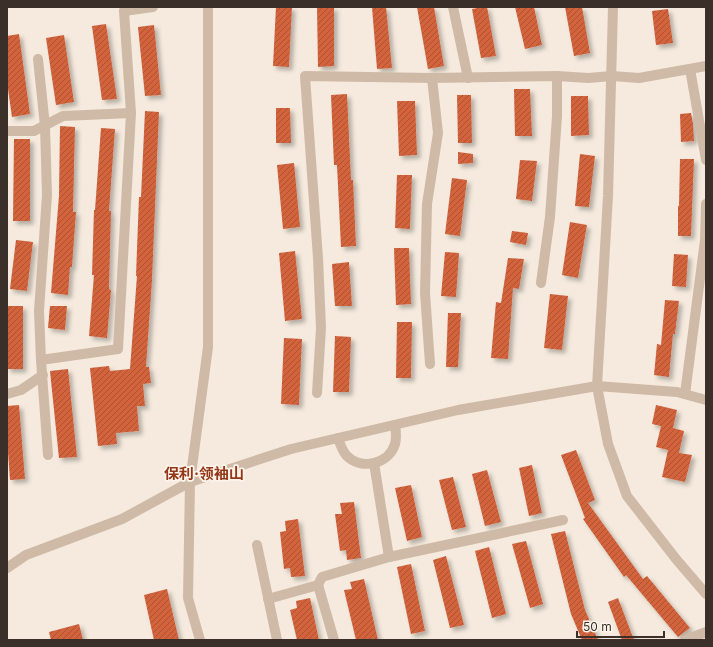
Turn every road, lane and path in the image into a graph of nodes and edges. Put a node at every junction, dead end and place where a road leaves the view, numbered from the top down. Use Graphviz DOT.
graph roads {
  1 [pos="153,7"];
  2 [pos="208,7"];
  3 [pos="453,7"];
  4 [pos="613,7"];
  5 [pos="38,59"];
  6 [pos="706,66"];
  7 [pos="690,69"];
  8 [pos="557,76"];
  9 [pos="612,76"];
  10 [pos="432,78"];
  11 [pos="468,78"];
  12 [pos="131,113"];
  13 [pos="45,126"];
  14 [pos="7,131"];
  15 [pos="706,160"];
  16 [pos="706,204"];
  17 [pos="541,283"];
  18 [pos="42,360"];
  19 [pos="430,364"];
  20 [pos="42,375"];
  21 [pos="597,386"];
  22 [pos="317,393"];
  23 [pos="7,394"];
  24 [pos="685,394"];
  25 [pos="706,400"];
  26 [pos="395,425"];
  27 [pos="338,438"];
  28 [pos="48,455"];
  29 [pos="374,463"];
  30 [pos="190,482"];
  31 [pos="562,520"];
  32 [pos="256,545"];
  33 [pos="389,557"];
  34 [pos="7,568"];
  35 [pos="318,585"];
  36 [pos="706,594"];
  37 [pos="268,598"];
  38 [pos="706,632"];
  39 [pos="200,640"];
  40 [pos="277,640"];
  41 [pos="334,640"];
  42 [pos="685,640"];
  1 -- 12 [label="street"];
  2 -- 30 [label="street"];
  3 -- 11 [label="street"];
  4 -- 9 [label="street"];
  5 -- 13 [label="street"];
  6 -- 7 [label="street"];
  7 -- 9 [label="street"];
  7 -- 15 [label="street"];
  8 -- 9 [label="street"];
  8 -- 11 [label="street"];
  8 -- 17 [label="street"];
  9 -- 21 [label="street"];
  10 -- 11 [label="street"];
  10 -- 19 [label="street"];
  10 -- 22 [label="street"];
  12 -- 13 [label="street"];
  12 -- 18 [label="street"];
  13 -- 14 [label="street"];
  13 -- 18 [label="street"];
  16 -- 24 [label="street"];
  18 -- 20 [label="street"];
  20 -- 23 [label="street"];
  20 -- 28 [label="street"];
  21 -- 24 [label="street"];
  21 -- 26 [label="street"];
  21 -- 36 [label="street"];
  24 -- 25 [label="street"];
  26 -- 27 [label="street"];
  26 -- 29 [label="street"];
  27 -- 29 [label="street"];
  27 -- 30 [label="street"];
  29 -- 33 [label="street"];
  30 -- 34 [label="street"];
  30 -- 39 [label="street"];
  31 -- 33 [label="street"];
  32 -- 37 [label="street"];
  33 -- 35 [label="street"];
  35 -- 37 [label="street"];
  35 -- 41 [label="street"];
  37 -- 40 [label="street"];
  38 -- 42 [label="street"];
}
